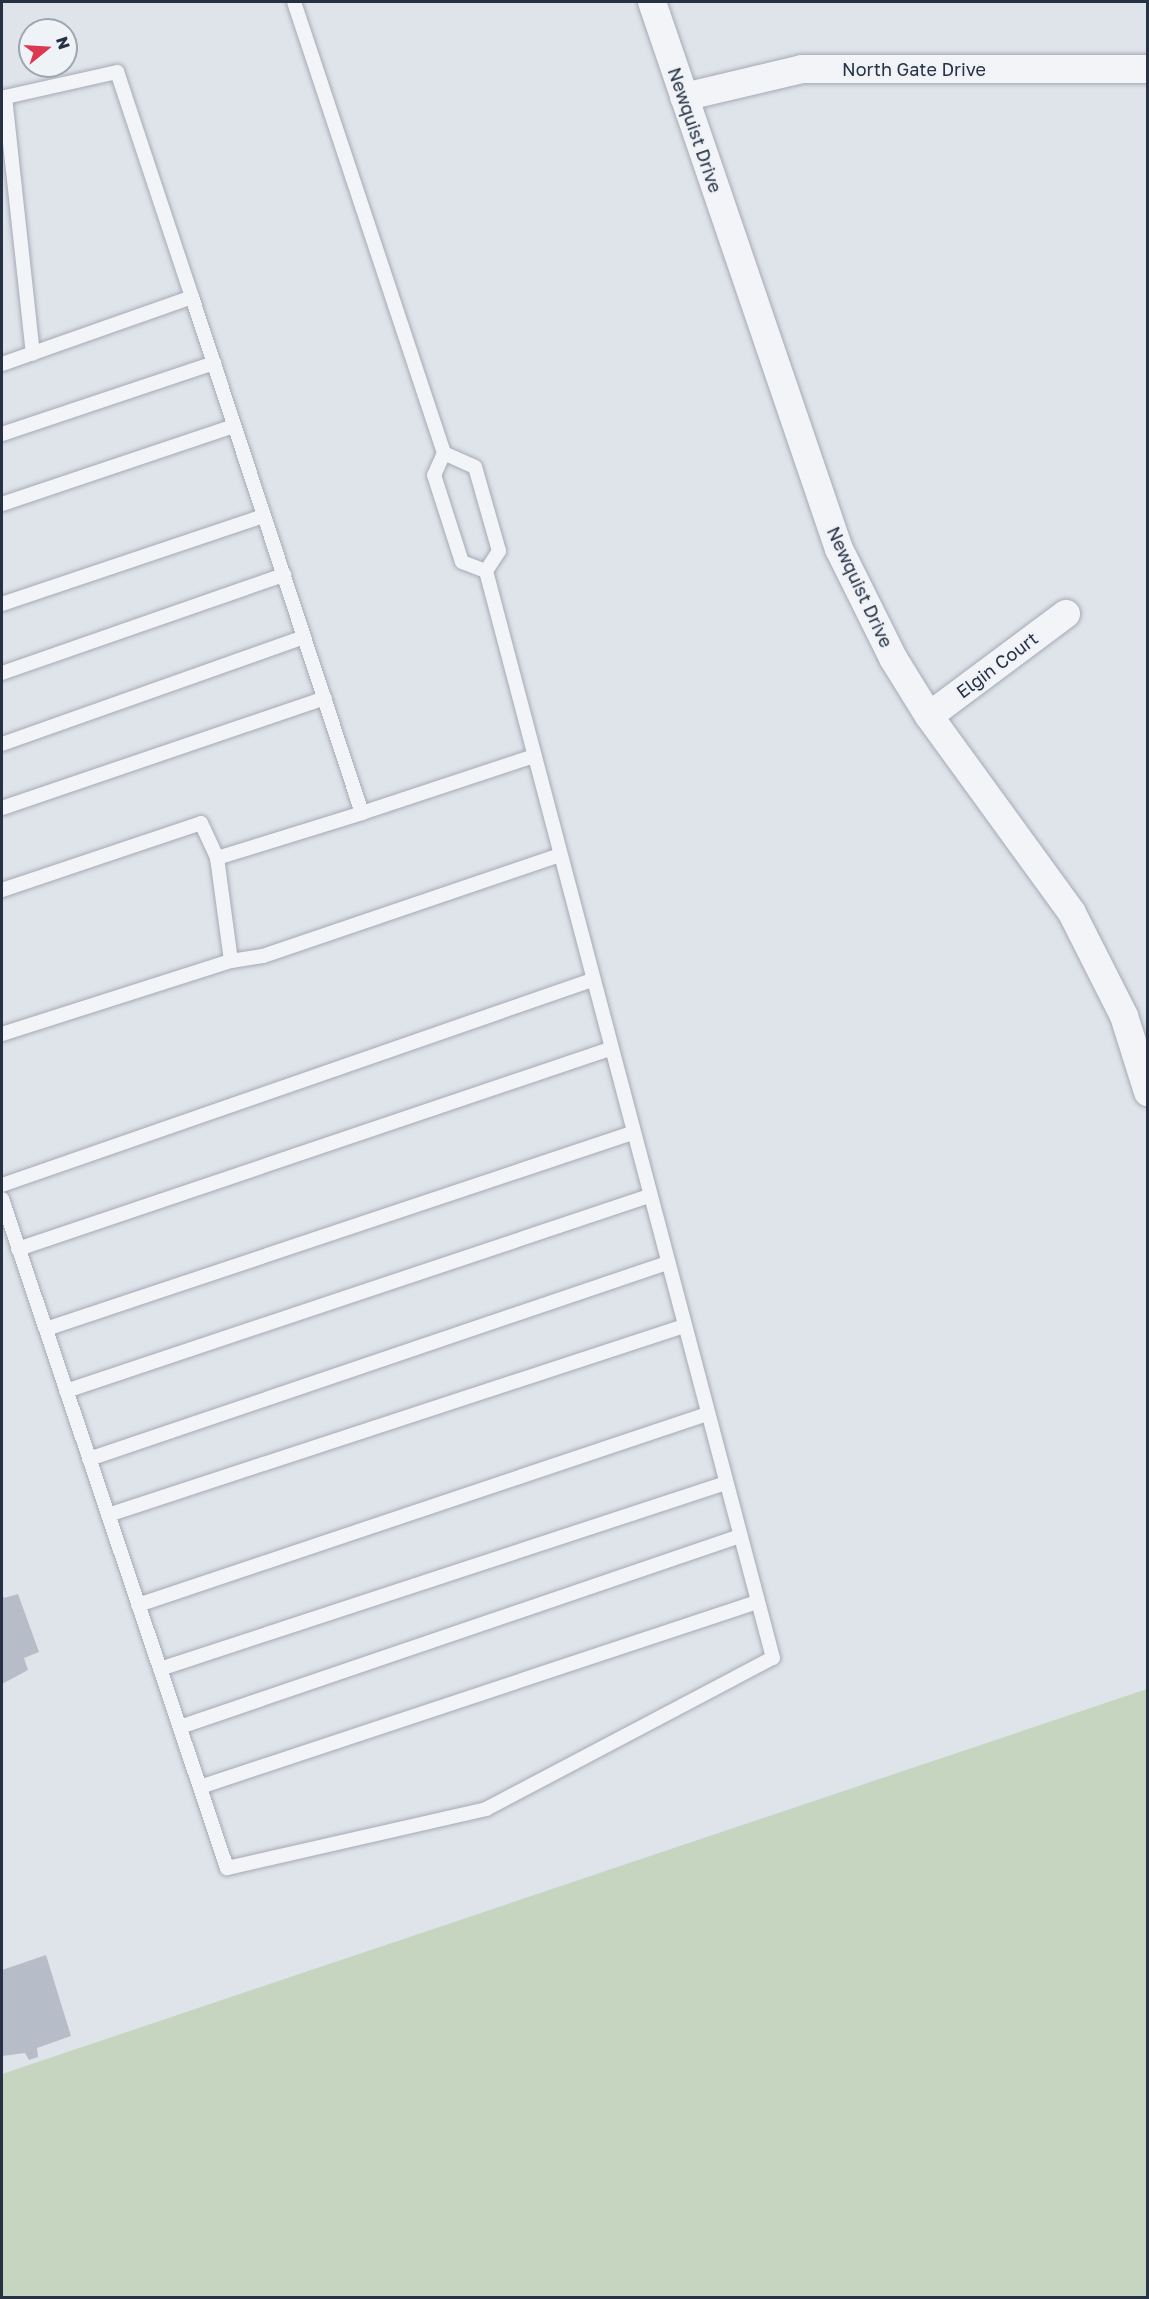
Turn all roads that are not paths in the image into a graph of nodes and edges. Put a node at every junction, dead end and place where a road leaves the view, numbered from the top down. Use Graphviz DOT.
graph roads {
  1 [pos="294,2"];
  2 [pos="652,2"];
  3 [pos="1148,69"];
  4 [pos="684,97"];
  5 [pos="192,297"];
  6 [pos="33,353"];
  7 [pos="214,363"];
  8 [pos="2,364"];
  9 [pos="234,426"];
  10 [pos="2,434"];
  11 [pos="444,453"];
  12 [pos="2,504"];
  13 [pos="264,516"];
  14 [pos="486,571"];
  15 [pos="284,575"];
  16 [pos="2,604"];
  17 [pos="1066,614"];
  18 [pos="304,637"];
  19 [pos="2,673"];
  20 [pos="325,698"];
  21 [pos="929,716"];
  22 [pos="2,744"];
  23 [pos="534,756"];
  24 [pos="2,808"];
  25 [pos="362,813"];
  26 [pos="560,855"];
  27 [pos="217,858"];
  28 [pos="2,890"];
  29 [pos="231,961"];
  30 [pos="592,980"];
  31 [pos="2,1034"];
  32 [pos="610,1049"];
  33 [pos="1148,1092"];
  34 [pos="632,1133"];
  35 [pos="2,1185"];
  36 [pos="649,1196"];
  37 [pos="2,1199"];
  38 [pos="18,1249"];
  39 [pos="667,1263"];
  40 [pos="684,1326"];
  41 [pos="46,1329"];
  42 [pos="66,1391"];
  43 [pos="707,1414"];
  44 [pos="89,1459"];
  45 [pos="726,1483"];
  46 [pos="108,1515"];
  47 [pos="740,1536"];
  48 [pos="758,1602"];
  49 [pos="138,1605"];
  50 [pos="160,1669"];
  51 [pos="180,1727"];
  52 [pos="200,1787"];
  1 -- 11 [label="lane"];
  2 -- 4 [label="street, Newquist Drive"];
  3 -- 4 [label="street, North Gate Drive"];
  4 -- 21 [label="street, Newquist Drive"];
  5 -- 6 [label="lane"];
  5 -- 6 [label="lane"];
  5 -- 7 [label="lane"];
  6 -- 8 [label="lane"];
  7 -- 9 [label="lane"];
  7 -- 10 [label="lane"];
  9 -- 12 [label="lane"];
  9 -- 13 [label="lane"];
  11 -- 14 [label="lane"];
  11 -- 14 [label="lane"];
  13 -- 15 [label="lane"];
  13 -- 16 [label="lane"];
  14 -- 23 [label="lane"];
  15 -- 18 [label="lane"];
  15 -- 19 [label="lane"];
  17 -- 21 [label="street, Elgin Court"];
  18 -- 20 [label="lane"];
  18 -- 22 [label="lane"];
  20 -- 24 [label="lane"];
  20 -- 25 [label="lane"];
  21 -- 33 [label="street, Newquist Drive"];
  23 -- 25 [label="lane"];
  23 -- 26 [label="lane"];
  25 -- 27 [label="lane"];
  26 -- 29 [label="lane"];
  26 -- 30 [label="lane"];
  27 -- 28 [label="lane"];
  27 -- 29 [label="lane"];
  29 -- 31 [label="lane"];
  30 -- 32 [label="lane"];
  30 -- 35 [label="lane"];
  32 -- 34 [label="lane"];
  32 -- 38 [label="lane"];
  34 -- 36 [label="lane"];
  34 -- 41 [label="lane"];
  36 -- 39 [label="lane"];
  36 -- 42 [label="lane"];
  37 -- 38 [label="lane"];
  38 -- 41 [label="lane"];
  39 -- 40 [label="lane"];
  39 -- 44 [label="lane"];
  40 -- 43 [label="lane"];
  40 -- 46 [label="lane"];
  41 -- 42 [label="lane"];
  42 -- 44 [label="lane"];
  43 -- 45 [label="lane"];
  43 -- 49 [label="lane"];
  44 -- 46 [label="lane"];
  45 -- 47 [label="lane"];
  45 -- 50 [label="lane"];
  46 -- 49 [label="lane"];
  47 -- 48 [label="lane"];
  47 -- 51 [label="lane"];
  48 -- 52 [label="lane"];
  48 -- 52 [label="lane"];
  49 -- 50 [label="lane"];
  50 -- 51 [label="lane"];
  51 -- 52 [label="lane"];
}
